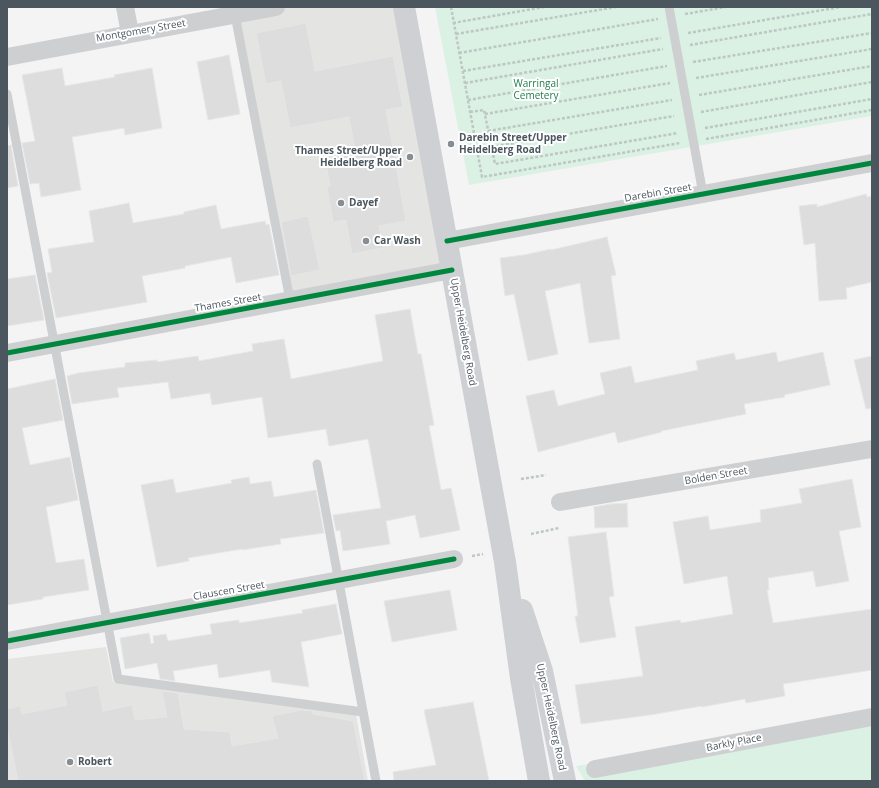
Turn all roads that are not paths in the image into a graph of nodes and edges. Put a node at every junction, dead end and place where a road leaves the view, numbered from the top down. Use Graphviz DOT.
graph roads {
  1 [pos="125,7"];
  2 [pos="404,7"];
  3 [pos="264,8"];
  4 [pos="669,12"];
  5 [pos="234,14"];
  6 [pos="130,33"];
  7 [pos="7,57"];
  8 [pos="7,94"];
  9 [pos="872,163"];
  10 [pos="703,194"];
  11 [pos="447,241"];
  12 [pos="452,270"];
  13 [pos="290,300"];
  14 [pos="54,344"];
  15 [pos="7,353"];
  16 [pos="872,449"];
  17 [pos="317,464"];
  18 [pos="560,502"];
  19 [pos="504,556"];
  20 [pos="454,559"];
  21 [pos="339,580"];
  22 [pos="108,622"];
  23 [pos="7,641"];
  24 [pos="363,712"];
  25 [pos="872,717"];
  26 [pos="595,769"];
  27 [pos="566,776"];
  28 [pos="376,781"];
  29 [pos="539,781"];
  1 -- 6 [label="street"];
  2 -- 11 [label="main road, Upper Heidelberg Road"];
  3 -- 5 [label="street, Montgomery Street"];
  4 -- 10 [label="lane"];
  5 -- 6 [label="street, Montgomery Street"];
  5 -- 13 [label="lane"];
  6 -- 7 [label="street, Montgomery Street"];
  8 -- 14 [label="lane"];
  9 -- 10 [label="street, Darebin Street"];
  10 -- 11 [label="street, Darebin Street"];
  11 -- 12 [label="main road, Upper Heidelberg Road"];
  12 -- 13 [label="street, Thames Street"];
  12 -- 19 [label="main road, Upper Heidelberg Road"];
  13 -- 14 [label="street, Thames Street"];
  14 -- 15 [label="street, Thames Street"];
  14 -- 22 [label="lane"];
  16 -- 18 [label="street, Bolden Street"];
  17 -- 21 [label="lane"];
  19 -- 27 [label="main road, Upper Heidelberg Road"];
  19 -- 29 [label="main road, Upper Heidelberg Road"];
  20 -- 21 [label="street, Clauscen Street"];
  21 -- 22 [label="street, Clauscen Street"];
  21 -- 24 [label="lane"];
  22 -- 23 [label="street, Clauscen Street"];
  22 -- 24 [label="lane"];
  24 -- 28 [label="lane"];
  25 -- 26 [label="street, Barkly Place"];
}
